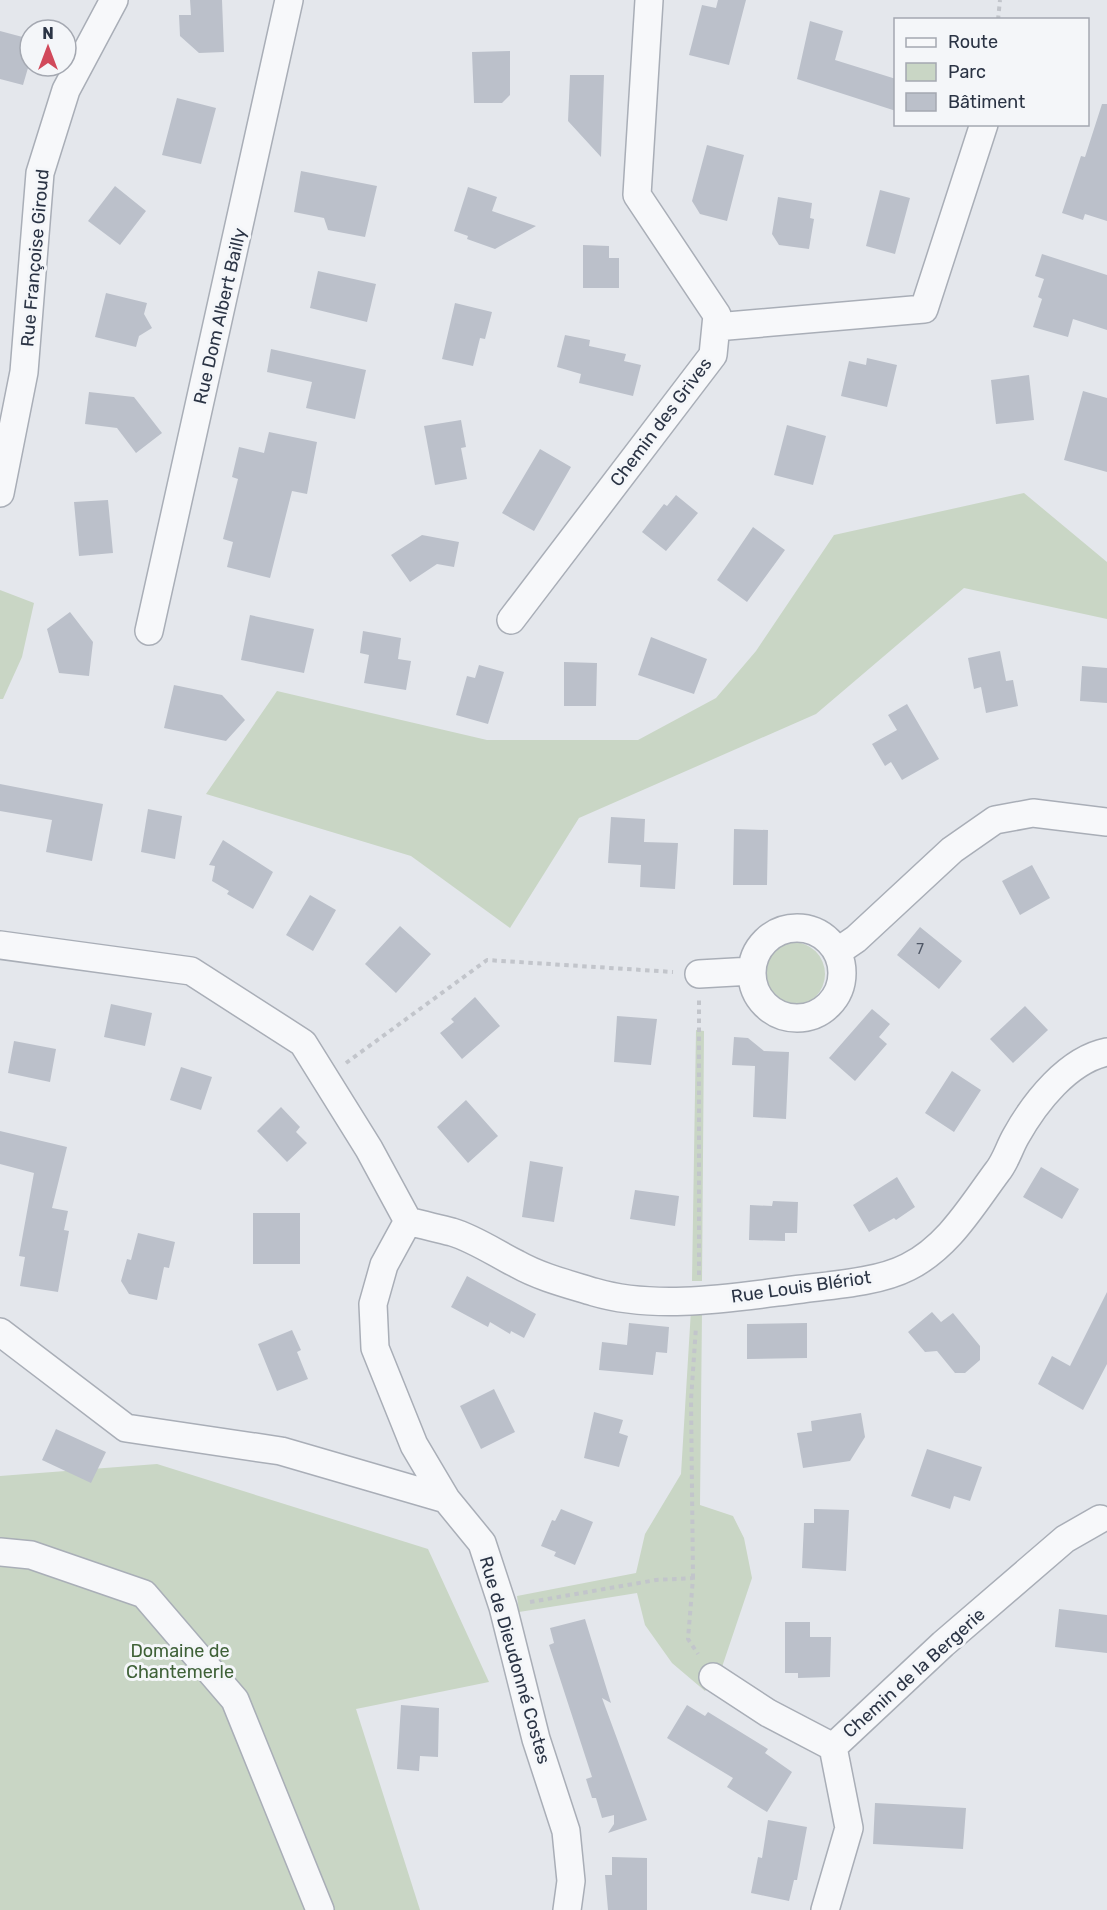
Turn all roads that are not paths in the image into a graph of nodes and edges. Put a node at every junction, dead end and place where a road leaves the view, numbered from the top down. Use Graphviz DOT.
graph roads {
  1 [pos="114,0"];
  2 [pos="289,0"];
  3 [pos="649,0"];
  4 [pos="983,126"];
  5 [pos="716,327"];
  6 [pos="0,493"];
  7 [pos="511,620"];
  8 [pos="149,631"];
  9 [pos="1107,822"];
  10 [pos="0,945"];
  11 [pos="837,952"];
  12 [pos="752,970"];
  13 [pos="699,974"];
  14 [pos="1107,1052"];
  15 [pos="408,1221"];
  16 [pos="0,1332"];
  17 [pos="446,1499"];
  18 [pos="1100,1519"];
  19 [pos="0,1552"];
  20 [pos="713,1677"];
  21 [pos="833,1747"];
  22 [pos="320,1910"];
  23 [pos="567,1910"];
  24 [pos="825,1910"];
  1 -- 6 [label="street, Rue Françoise Giroud"];
  2 -- 8 [label="street, Rue Dom Albert Bailly"];
  3 -- 5 [label="street, Chemin des Grives"];
  4 -- 5 [label="street"];
  5 -- 7 [label="street, Chemin des Grives"];
  9 -- 11 [label="street"];
  10 -- 15 [label="street"];
  11 -- 12 [label="street"];
  11 -- 12 [label="street"];
  12 -- 13 [label="street"];
  14 -- 15 [label="street, Rue Louis Blériot"];
  15 -- 17 [label="street, Rue de Dieudonné Costes"];
  16 -- 17 [label="street"];
  17 -- 23 [label="street, Rue de Dieudonné Costes"];
  18 -- 21 [label="street, Chemin de la Bergerie"];
  19 -- 22 [label="street"];
  20 -- 21 [label="street"];
  21 -- 24 [label="street, Chemin de la Bergerie"];
}
